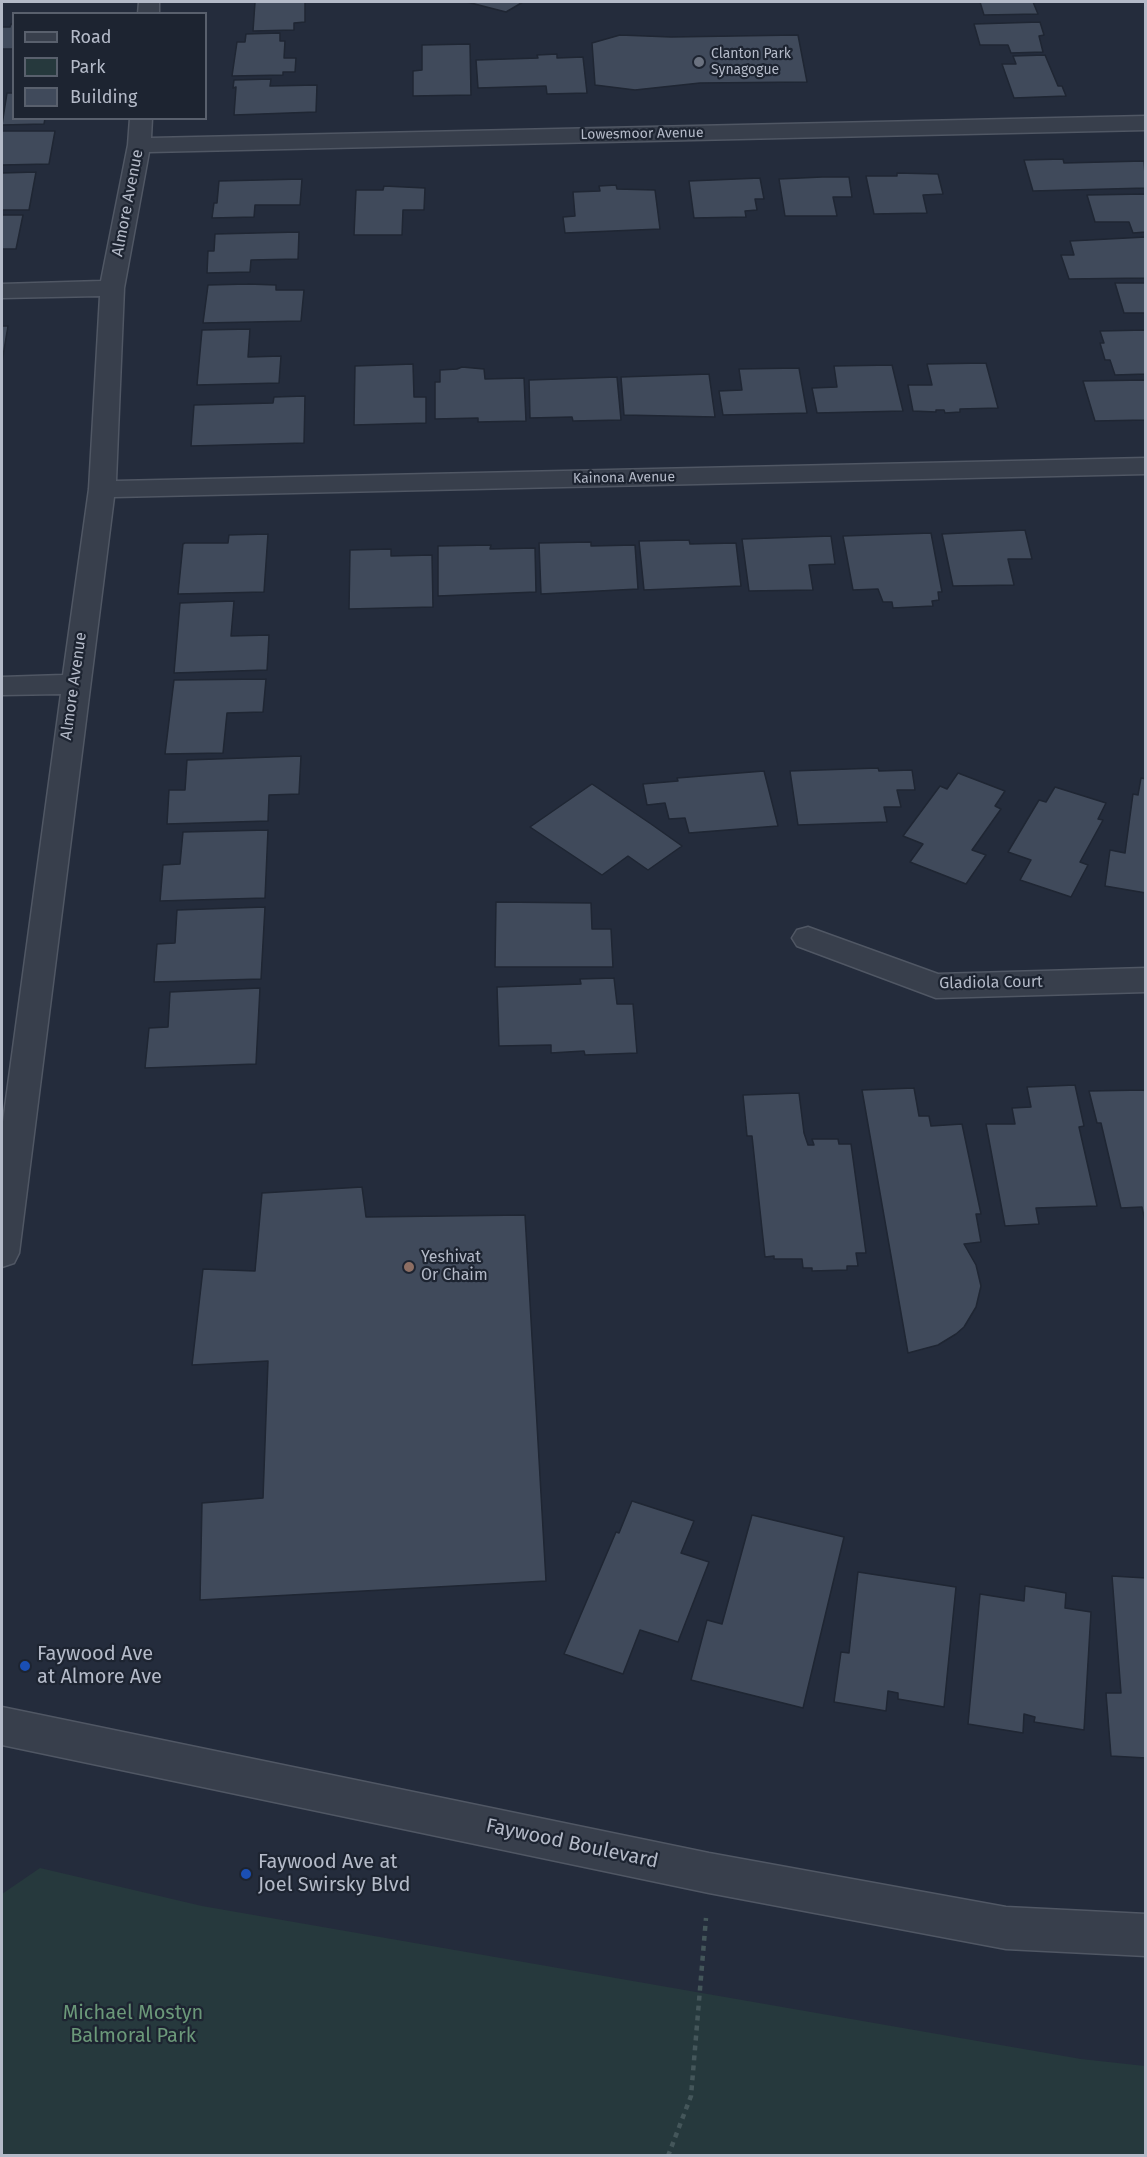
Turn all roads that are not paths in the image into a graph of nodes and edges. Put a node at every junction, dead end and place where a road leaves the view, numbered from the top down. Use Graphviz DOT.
graph roads {
  1 [pos="1146,123"];
  2 [pos="140,131"];
  3 [pos="112,288"];
  4 [pos="2,291"];
  5 [pos="1146,466"];
  6 [pos="102,489"];
  7 [pos="74,684"];
  8 [pos="2,686"];
  9 [pos="808,938"];
  10 [pos="1146,980"];
  11 [pos="2,1253"];
  12 [pos="2,1726"];
  13 [pos="1146,1935"];
  1 -- 2 [label="street, Lowesmoor Avenue"];
  2 -- 3 [label="street, Almore Avenue"];
  3 -- 4 [label="street"];
  3 -- 6 [label="street, Almore Avenue"];
  5 -- 6 [label="street, Kainona Avenue"];
  6 -- 7 [label="street, Almore Avenue"];
  7 -- 8 [label="street"];
  7 -- 11 [label="street, Almore Avenue"];
  9 -- 10 [label="street, Gladiola Court"];
  12 -- 13 [label="street, Faywood Boulevard"];
}
